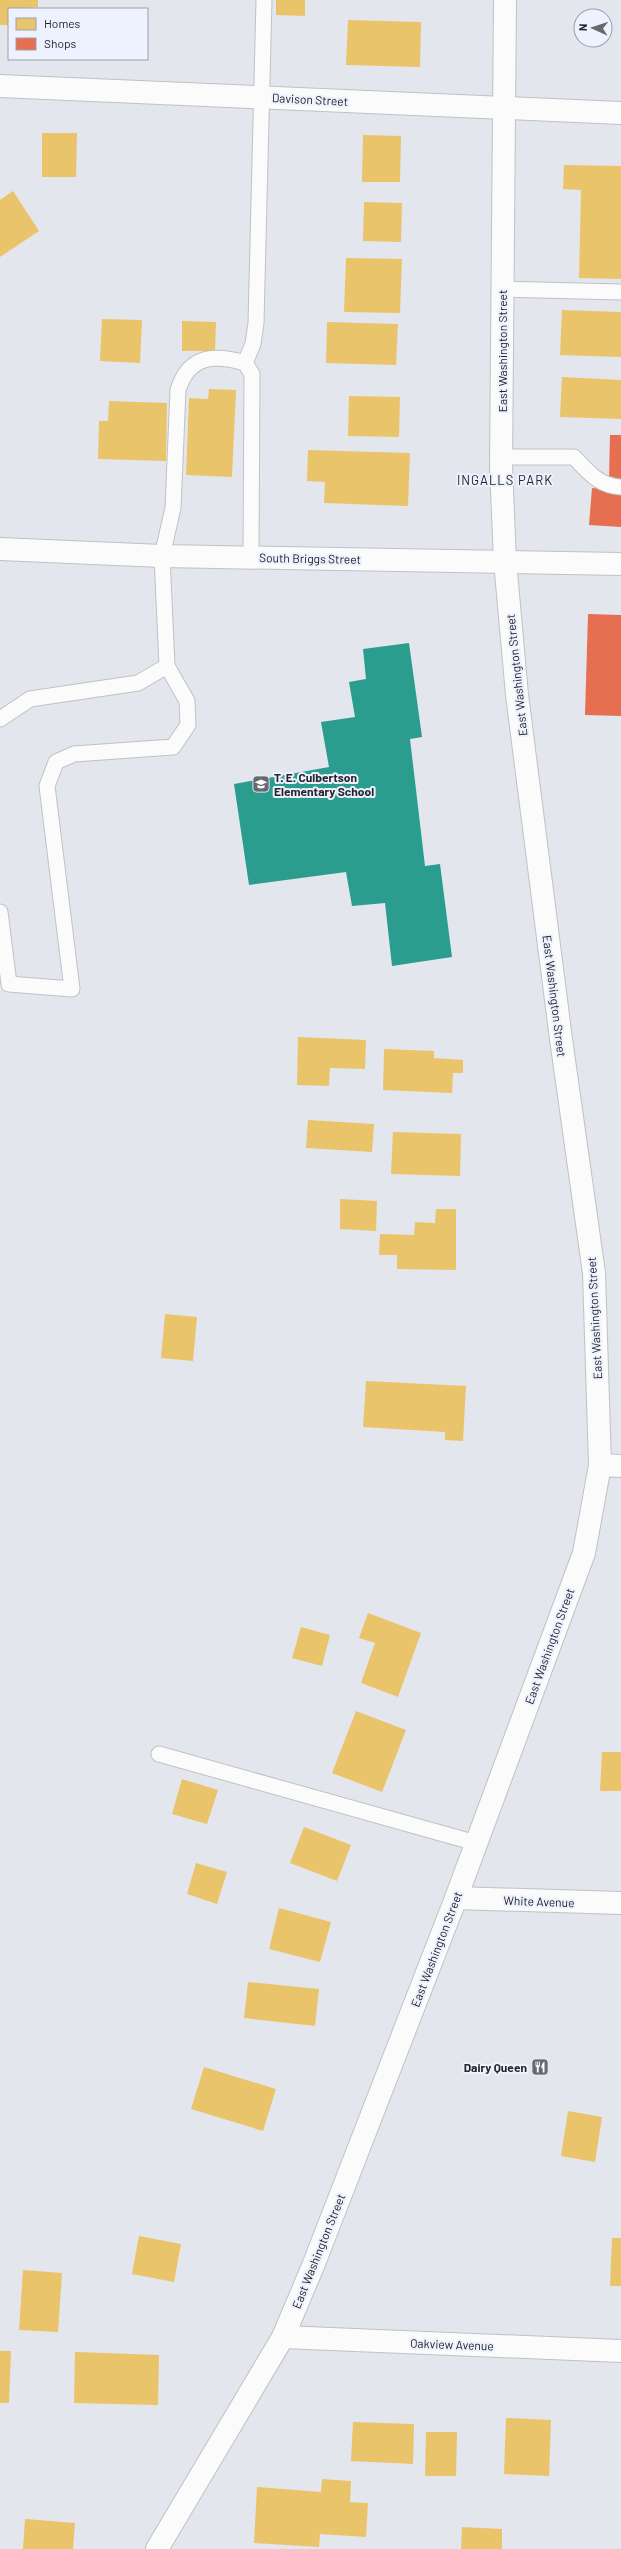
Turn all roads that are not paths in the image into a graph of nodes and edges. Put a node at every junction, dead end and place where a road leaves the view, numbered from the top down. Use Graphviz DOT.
graph roads {
  1 [pos="264,0"];
  2 [pos="505,0"];
  3 [pos="0,86"];
  4 [pos="263,97"];
  5 [pos="503,108"];
  6 [pos="621,113"];
  7 [pos="502,288"];
  8 [pos="621,292"];
  9 [pos="245,363"];
  10 [pos="501,457"];
  11 [pos="621,487"];
  12 [pos="0,549"];
  13 [pos="162,556"];
  14 [pos="251,557"];
  15 [pos="505,561"];
  16 [pos="621,564"];
  17 [pos="167,666"];
  18 [pos="0,719"];
  19 [pos="0,912"];
  20 [pos="611,1465"];
  21 [pos="159,1754"];
  22 [pos="476,1843"];
  23 [pos="456,1898"];
  24 [pos="621,1903"];
  25 [pos="283,2337"];
  26 [pos="621,2352"];
  27 [pos="157,2549"];
  1 -- 4 [label="lane"];
  2 -- 5 [label="street, East Washington Street"];
  3 -- 4 [label="street, Davison Street"];
  4 -- 5 [label="street, Davison Street"];
  4 -- 9 [label="lane"];
  5 -- 6 [label="street, Davison Street"];
  5 -- 7 [label="street, East Washington Street"];
  7 -- 8 [label="lane"];
  7 -- 10 [label="street, East Washington Street"];
  9 -- 13 [label="lane"];
  9 -- 14 [label="lane"];
  10 -- 11 [label="lane"];
  10 -- 15 [label="street, East Washington Street"];
  12 -- 13 [label="street, South Briggs Street"];
  13 -- 14 [label="street, South Briggs Street"];
  13 -- 17 [label="lane"];
  14 -- 15 [label="street, South Briggs Street"];
  15 -- 16 [label="street, South Briggs Street"];
  15 -- 20 [label="street, East Washington Street"];
  17 -- 18 [label="lane"];
  17 -- 19 [label="lane"];
  20 -- 22 [label="street, East Washington Street"];
  21 -- 22 [label="lane"];
  22 -- 23 [label="street, East Washington Street"];
  23 -- 24 [label="street, White Avenue"];
  23 -- 25 [label="street, East Washington Street"];
  25 -- 26 [label="street, Oakview Avenue"];
  25 -- 27 [label="street, East Washington Street"];
}
